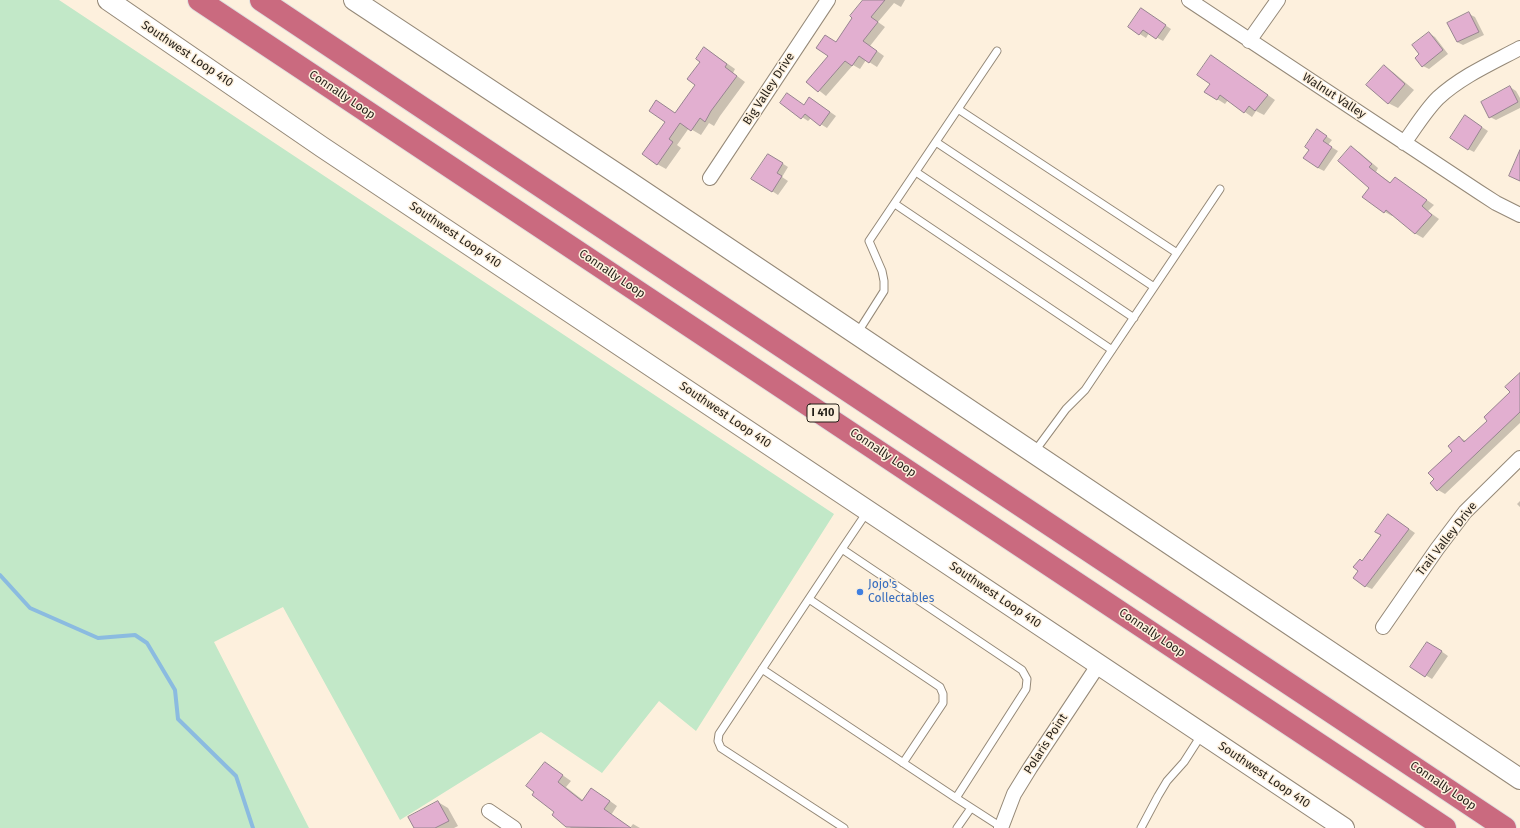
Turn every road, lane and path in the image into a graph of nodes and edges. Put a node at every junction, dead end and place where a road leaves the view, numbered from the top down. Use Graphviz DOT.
graph roads {
  1 [pos="108,0"];
  2 [pos="199,0"];
  3 [pos="261,0"];
  4 [pos="354,0"];
  5 [pos="828,0"];
  6 [pos="1189,0"];
  7 [pos="1278,0"];
  8 [pos="1249,41"];
  9 [pos="1520,48"];
  10 [pos="997,51"];
  11 [pos="958,109"];
  12 [pos="936,142"];
  13 [pos="1404,143"];
  14 [pos="916,172"];
  15 [pos="710,178"];
  16 [pos="1220,189"];
  17 [pos="895,204"];
  18 [pos="1520,215"];
  19 [pos="1177,253"];
  20 [pos="1154,287"];
  21 [pos="1134,318"];
  22 [pos="856,334"];
  23 [pos="1112,350"];
  24 [pos="1034,453"];
  25 [pos="1520,458"];
  26 [pos="868,510"];
  27 [pos="842,548"];
  28 [pos="809,599"];
  29 [pos="1383,627"];
  30 [pos="1099,664"];
  31 [pos="762,669"];
  32 [pos="1202,734"];
  33 [pos="904,763"];
  34 [pos="1520,779"];
  35 [pos="956,798"];
  36 [pos="970,808"];
  37 [pos="490,811"];
  38 [pos="514,828"];
  39 [pos="844,828"];
  40 [pos="957,828"];
  41 [pos="1001,828"];
  42 [pos="1141,828"];
  43 [pos="1344,828"];
  44 [pos="1445,828"];
  45 [pos="1505,828"];
  1 -- 26 [label="main road, Southwest Loop 410"];
  2 -- 44 [label="highway, Connally Loop / I 410"];
  3 -- 45 [label="highway, Connally Loop / I 410"];
  4 -- 22 [label="main road"];
  5 -- 15 [label="street, Big Valley Drive"];
  6 -- 8 [label="street, Walnut Valley"];
  7 -- 8 [label="street"];
  8 -- 13 [label="street, Walnut Valley"];
  9 -- 13 [label="street"];
  10 -- 11 [label="lane"];
  11 -- 12 [label="lane"];
  11 -- 19 [label="lane"];
  12 -- 14 [label="lane"];
  12 -- 20 [label="lane"];
  13 -- 18 [label="street, Walnut Valley"];
  14 -- 17 [label="lane"];
  14 -- 21 [label="lane"];
  16 -- 19 [label="lane"];
  17 -- 22 [label="lane"];
  17 -- 23 [label="lane"];
  19 -- 20 [label="lane"];
  20 -- 21 [label="lane"];
  21 -- 23 [label="lane"];
  22 -- 24 [label="main road"];
  23 -- 24 [label="lane"];
  24 -- 34 [label="main road"];
  25 -- 29 [label="street, Trail Valley Drive"];
  26 -- 27 [label="lane"];
  26 -- 30 [label="main road, Southwest Loop 410"];
  27 -- 28 [label="lane"];
  27 -- 35 [label="lane"];
  28 -- 31 [label="lane"];
  28 -- 33 [label="lane"];
  30 -- 32 [label="main road, Southwest Loop 410"];
  30 -- 41 [label="street, Polaris Point"];
  31 -- 33 [label="lane"];
  31 -- 39 [label="lane"];
  32 -- 42 [label="lane"];
  32 -- 43 [label="main road, Southwest Loop 410"];
  33 -- 35 [label="lane"];
  35 -- 36 [label="lane"];
  36 -- 40 [label="lane"];
  36 -- 41 [label="lane"];
  37 -- 38 [label="street"];
}
